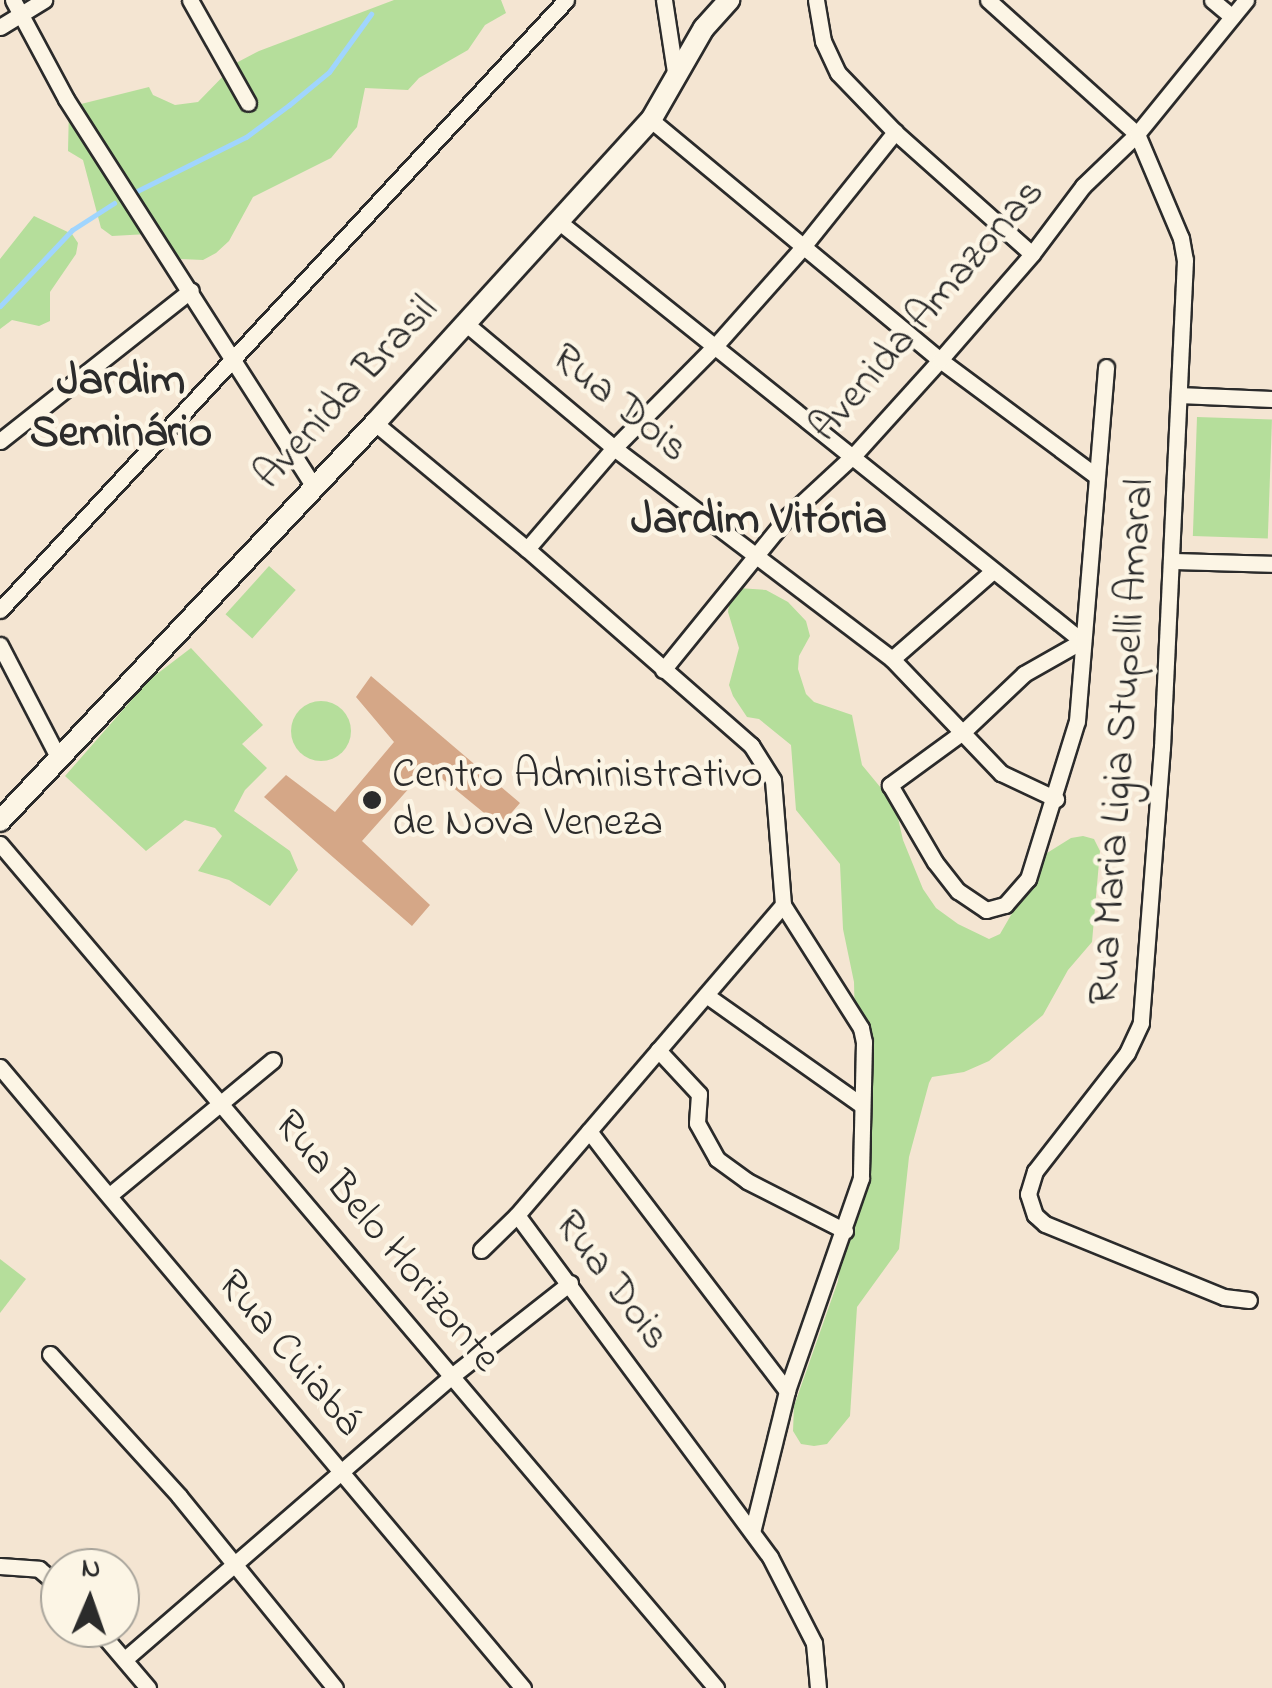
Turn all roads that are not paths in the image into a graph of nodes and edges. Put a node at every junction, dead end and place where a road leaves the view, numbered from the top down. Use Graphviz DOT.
graph roads {
  1 [pos="44,0"];
  2 [pos="190,0"];
  3 [pos="566,0"];
  4 [pos="664,0"];
  5 [pos="729,0"];
  6 [pos="816,0"];
  7 [pos="988,0"];
  8 [pos="1212,0"];
  9 [pos="1246,0"];
  10 [pos="18,7"];
  11 [pos="1232,16"];
  12 [pos="0,28"];
  13 [pos="676,78"];
  14 [pos="248,103"];
  15 [pos="650,120"];
  16 [pos="895,132"];
  17 [pos="1137,134"];
  18 [pos="558,220"];
  19 [pos="802,248"];
  20 [pos="1032,254"];
  21 [pos="192,290"];
  22 [pos="464,322"];
  23 [pos="716,344"];
  24 [pos="232,355"];
  25 [pos="940,360"];
  26 [pos="1106,367"];
  27 [pos="1180,395"];
  28 [pos="1272,399"];
  29 [pos="375,423"];
  30 [pos="0,442"];
  31 [pos="614,448"];
  32 [pos="854,454"];
  33 [pos="1096,476"];
  34 [pos="314,485"];
  35 [pos="527,549"];
  36 [pos="755,558"];
  37 [pos="1173,560"];
  38 [pos="1272,564"];
  39 [pos="992,571"];
  40 [pos="0,610"];
  41 [pos="1082,640"];
  42 [pos="0,645"];
  43 [pos="892,659"];
  44 [pos="662,670"];
  45 [pos="964,731"];
  46 [pos="58,757"];
  47 [pos="1056,799"];
  48 [pos="0,821"];
  49 [pos="0,844"];
  50 [pos="783,905"];
  51 [pos="706,995"];
  52 [pos="658,1050"];
  53 [pos="274,1060"];
  54 [pos="0,1067"];
  55 [pos="221,1101"];
  56 [pos="860,1104"];
  57 [pos="588,1132"];
  58 [pos="110,1194"];
  59 [pos="517,1215"];
  60 [pos="845,1231"];
  61 [pos="480,1250"];
  62 [pos="570,1283"];
  63 [pos="1249,1300"];
  64 [pos="50,1354"];
  65 [pos="452,1375"];
  66 [pos="787,1391"];
  67 [pos="342,1472"];
  68 [pos="752,1532"];
  69 [pos="0,1566"];
  70 [pos="234,1568"];
  71 [pos="40,1571"];
  72 [pos="115,1648"];
  73 [pos="125,1659"];
  74 [pos="148,1688"];
  75 [pos="334,1688"];
  76 [pos="523,1688"];
  77 [pos="716,1688"];
  78 [pos="818,1688"];
  1 -- 10 [label="street"];
  2 -- 14 [label="street"];
  3 -- 24 [label="street"];
  4 -- 13 [label="street"];
  5 -- 13 [label="street, Avenida Brasil"];
  6 -- 16 [label="street"];
  7 -- 17 [label="street"];
  8 -- 11 [label="street"];
  9 -- 11 [label="street, Avenida Amazonas"];
  10 -- 12 [label="street"];
  10 -- 21 [label="street"];
  11 -- 17 [label="street, Avenida Amazonas"];
  13 -- 15 [label="street, Avenida Brasil"];
  15 -- 18 [label="street, Avenida Brasil"];
  15 -- 19 [label="street"];
  16 -- 19 [label="street"];
  16 -- 20 [label="street"];
  17 -- 20 [label="street, Avenida Amazonas"];
  17 -- 27 [label="street, Rua Maria Ligia Stupelli Amaral"];
  18 -- 22 [label="street, Avenida Brasil"];
  18 -- 23 [label="street"];
  19 -- 23 [label="street"];
  19 -- 25 [label="street"];
  20 -- 25 [label="street, Avenida Amazonas"];
  21 -- 24 [label="street"];
  21 -- 30 [label="street"];
  22 -- 29 [label="street, Avenida Brasil"];
  22 -- 31 [label="street, Rua Dois"];
  23 -- 31 [label="street"];
  23 -- 32 [label="street"];
  24 -- 34 [label="street"];
  24 -- 40 [label="street"];
  25 -- 32 [label="street, Avenida Amazonas"];
  25 -- 33 [label="street"];
  26 -- 33 [label="street"];
  27 -- 28 [label="street"];
  27 -- 37 [label="street, Rua Maria Ligia Stupelli Amaral"];
  29 -- 34 [label="street, Avenida Brasil"];
  29 -- 35 [label="street"];
  31 -- 35 [label="street"];
  31 -- 36 [label="street, Rua Dois"];
  32 -- 36 [label="street, Avenida Amazonas"];
  32 -- 39 [label="street"];
  33 -- 41 [label="street"];
  34 -- 46 [label="street, Avenida Brasil"];
  35 -- 44 [label="street"];
  36 -- 43 [label="street, Rua Dois"];
  36 -- 44 [label="street, Avenida Amazonas"];
  37 -- 38 [label="street"];
  37 -- 63 [label="street, Rua Maria Ligia Stupelli Amaral"];
  39 -- 41 [label="street"];
  39 -- 43 [label="street"];
  41 -- 45 [label="street"];
  41 -- 47 [label="street"];
  42 -- 46 [label="street"];
  43 -- 45 [label="street, Rua Dois"];
  44 -- 50 [label="street"];
  45 -- 47 [label="street, Rua Dois"];
  45 -- 47 [label="street"];
  46 -- 48 [label="street, Avenida Brasil"];
  49 -- 55 [label="street, Rua Belo Horizonte"];
  50 -- 51 [label="street, Rua Dois"];
  50 -- 56 [label="street"];
  51 -- 52 [label="street, Rua Dois"];
  51 -- 56 [label="street"];
  52 -- 57 [label="street, Rua Dois"];
  52 -- 60 [label="street"];
  53 -- 55 [label="street"];
  54 -- 58 [label="street, Rua Cuiabá"];
  55 -- 58 [label="street"];
  55 -- 65 [label="street, Rua Belo Horizonte"];
  56 -- 60 [label="street"];
  57 -- 59 [label="street, Rua Dois"];
  57 -- 66 [label="street"];
  58 -- 67 [label="street, Rua Cuiabá"];
  59 -- 61 [label="street"];
  59 -- 62 [label="street, Rua Dois"];
  60 -- 66 [label="street"];
  62 -- 65 [label="street"];
  62 -- 68 [label="street, Rua Dois"];
  64 -- 70 [label="street"];
  65 -- 67 [label="street"];
  65 -- 77 [label="street, Rua Belo Horizonte"];
  66 -- 68 [label="street"];
  67 -- 70 [label="street"];
  67 -- 76 [label="street, Rua Cuiabá"];
  68 -- 78 [label="street, Rua Dois"];
  69 -- 71 [label="street"];
  70 -- 73 [label="street"];
  70 -- 75 [label="street"];
  72 -- 73 [label="street"];
  73 -- 74 [label="street"];
}
